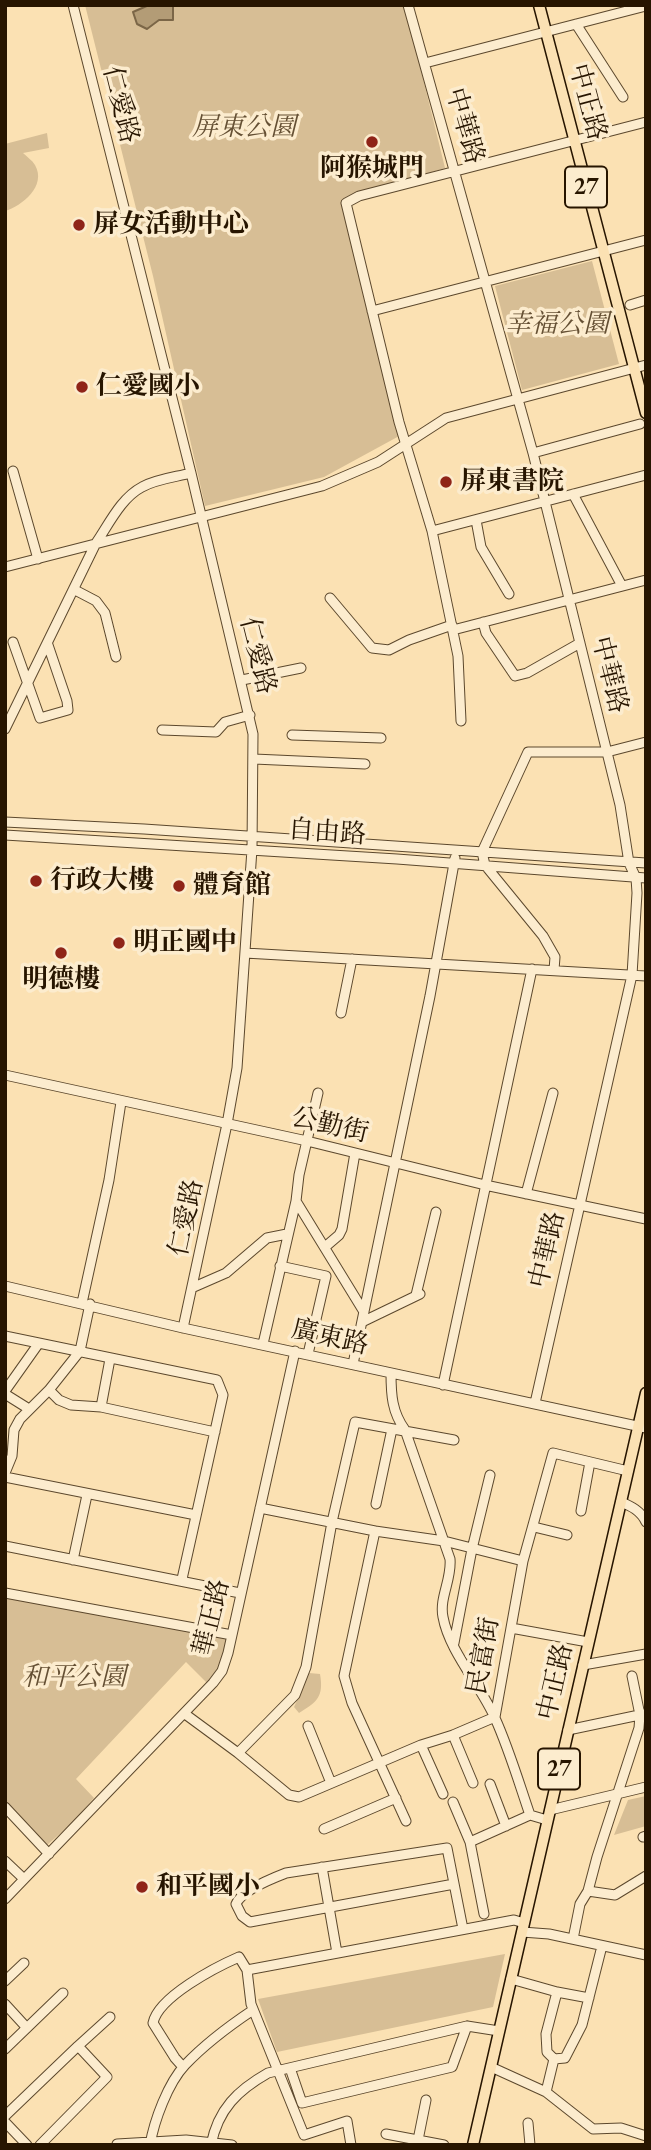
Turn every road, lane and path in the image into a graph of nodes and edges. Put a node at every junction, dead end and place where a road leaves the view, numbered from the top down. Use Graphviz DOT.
graph roads {
  1 [pos="72,5"];
  2 [pos="408,5"];
  3 [pos="539,5"];
  4 [pos="645,7"];
  5 [pos="576,24"];
  6 [pos="545,32"];
  7 [pos="425,63"];
  8 [pos="624,97"];
  9 [pos="646,122"];
  10 [pos="574,141"];
  11 [pos="456,172"];
  12 [pos="646,240"];
  13 [pos="603,251"];
  14 [pos="487,282"];
  15 [pos="646,300"];
  16 [pos="630,305"];
  17 [pos="372,311"];
  18 [pos="646,365"];
  19 [pos="634,368"];
  20 [pos="516,398"];
  21 [pos="646,413"];
  22 [pos="640,424"];
  23 [pos="408,444"];
  24 [pos="533,453"];
  25 [pos="13,471"];
  26 [pos="191,473"];
  27 [pos="646,475"];
  28 [pos="573,494"];
  29 [pos="545,502"];
  30 [pos="202,517"];
  31 [pos="476,520"];
  32 [pos="432,531"];
  33 [pos="96,543"];
  34 [pos="38,559"];
  35 [pos="5,567"];
  36 [pos="646,580"];
  37 [pos="622,586"];
  38 [pos="75,590"];
  39 [pos="509,594"];
  40 [pos="330,598"];
  41 [pos="569,598"];
  42 [pos="483,622"];
  43 [pos="452,627"];
  44 [pos="13,642"];
  45 [pos="580,643"];
  46 [pos="48,645"];
  47 [pos="116,657"];
  48 [pos="301,667"];
  49 [pos="242,680"];
  50 [pos="29,684"];
  51 [pos="250,715"];
  52 [pos="461,721"];
  53 [pos="5,729"];
  54 [pos="162,730"];
  55 [pos="292,735"];
  56 [pos="381,737"];
  57 [pos="646,742"];
  58 [pos="607,752"];
  59 [pos="254,759"];
  60 [pos="365,764"];
  61 [pos="5,822"];
  62 [pos="5,835"];
  63 [pos="253,837"];
  64 [pos="252,849"];
  65 [pos="456,850"];
  66 [pos="482,852"];
  67 [pos="455,863"];
  68 [pos="629,863"];
  69 [pos="646,863"];
  70 [pos="485,865"];
  71 [pos="641,878"];
  72 [pos="245,953"];
  73 [pos="352,958"];
  74 [pos="436,964"];
  75 [pos="532,969"];
  76 [pos="554,970"];
  77 [pos="632,975"];
  78 [pos="646,976"];
  79 [pos="341,1013"];
  80 [pos="5,1075"];
  81 [pos="318,1093"];
  82 [pos="553,1093"];
  83 [pos="121,1102"];
  84 [pos="227,1124"];
  85 [pos="307,1141"];
  86 [pos="355,1153"];
  87 [pos="395,1164"];
  88 [pos="485,1185"];
  89 [pos="526,1194"];
  90 [pos="296,1202"];
  91 [pos="580,1205"];
  92 [pos="436,1212"];
  93 [pos="646,1219"];
  94 [pos="287,1234"];
  95 [pos="325,1247"];
  96 [pos="280,1266"];
  97 [pos="5,1286"];
  98 [pos="194,1287"];
  99 [pos="86,1304"];
  100 [pos="363,1317"];
  101 [pos="183,1328"];
  102 [pos="5,1336"];
  103 [pos="39,1343"];
  104 [pos="263,1344"];
  105 [pos="79,1351"];
  106 [pos="295,1351"];
  107 [pos="308,1354"];
  108 [pos="110,1359"];
  109 [pos="353,1364"];
  110 [pos="391,1373"];
  111 [pos="443,1385"];
  112 [pos="49,1390"];
  113 [pos="646,1392"];
  114 [pos="5,1393"];
  115 [pos="535,1403"];
  116 [pos="101,1407"];
  117 [pos="29,1409"];
  118 [pos="642,1427"];
  119 [pos="392,1429"];
  120 [pos="405,1430"];
  121 [pos="215,1432"];
  122 [pos="454,1440"];
  123 [pos="590,1462"];
  124 [pos="628,1471"];
  125 [pos="5,1475"];
  126 [pos="490,1475"];
  127 [pos="87,1495"];
  128 [pos="621,1502"];
  129 [pos="376,1504"];
  130 [pos="260,1508"];
  131 [pos="581,1511"];
  132 [pos="195,1516"];
  133 [pos="332,1522"];
  134 [pos="646,1522"];
  135 [pos="534,1527"];
  136 [pos="375,1531"];
  137 [pos="567,1535"];
  138 [pos="444,1541"];
  139 [pos="5,1546"];
  140 [pos="472,1549"];
  141 [pos="72,1560"];
  142 [pos="523,1561"];
  143 [pos="182,1580"];
  144 [pos="240,1592"];
  145 [pos="5,1594"];
  146 [pos="511,1628"];
  147 [pos="232,1635"];
  148 [pos="588,1642"];
  149 [pos="454,1644"];
  150 [pos="646,1654"];
  151 [pos="583,1665"];
  152 [pos="632,1676"];
  153 [pos="641,1692"];
  154 [pos="185,1714"];
  155 [pos="643,1714"];
  156 [pos="495,1717"];
  157 [pos="308,1726"];
  158 [pos="568,1730"];
  159 [pos="453,1735"];
  160 [pos="421,1745"];
  161 [pos="238,1753"];
  162 [pos="380,1762"];
  163 [pos="331,1783"];
  164 [pos="473,1783"];
  165 [pos="490,1784"];
  166 [pos="646,1787"];
  167 [pos="443,1794"];
  168 [pos="618,1794"];
  169 [pos="396,1798"];
  170 [pos="453,1802"];
  171 [pos="5,1807"];
  172 [pos="530,1815"];
  173 [pos="549,1815"];
  174 [pos="405,1821"];
  175 [pos="506,1826"];
  176 [pos="324,1829"];
  177 [pos="470,1842"];
  178 [pos="49,1854"];
  179 [pos="5,1861"];
  180 [pos="322,1867"];
  181 [pos="646,1876"];
  182 [pos="24,1879"];
  183 [pos="454,1884"];
  184 [pos="588,1891"];
  185 [pos="5,1899"];
  186 [pos="329,1906"];
  187 [pos="484,1914"];
  188 [pos="523,1927"];
  189 [pos="463,1929"];
  190 [pos="573,1940"];
  191 [pos="602,1946"];
  192 [pos="337,1953"];
  193 [pos="646,1955"];
  194 [pos="24,1963"];
  195 [pos="247,1970"];
  196 [pos="511,1979"];
  197 [pos="5,1982"];
  198 [pos="557,1992"];
  199 [pos="63,1993"];
  200 [pos="589,1998"];
  201 [pos="5,2004"];
  202 [pos="253,2010"];
  203 [pos="110,2017"];
  204 [pos="467,2026"];
  205 [pos="27,2028"];
  206 [pos="499,2031"];
  207 [pos="78,2046"];
  208 [pos="5,2049"];
  209 [pos="554,2059"];
  210 [pos="183,2067"];
  211 [pos="491,2067"];
  212 [pos="290,2068"];
  213 [pos="278,2070"];
  214 [pos="546,2092"];
  215 [pos="426,2100"];
  216 [pos="5,2116"];
  217 [pos="5,2122"];
  218 [pos="528,2123"];
  219 [pos="386,2134"];
  220 [pos="646,2136"];
  221 [pos="418,2140"];
  222 [pos="117,2144"];
  223 [pos="150,2144"];
  224 [pos="211,2144"];
  225 [pos="27,2145"];
  226 [pos="40,2145"];
  227 [pos="232,2145"];
  228 [pos="351,2145"];
  229 [pos="444,2145"];
  230 [pos="473,2145"];
  231 [pos="530,2145"];
  1 -- 26 [label="street, 仁愛路"];
  2 -- 7 [label="street, 中華路"];
  3 -- 6 [label="main road, 中正路 / 27"];
  4 -- 5 [label="street"];
  5 -- 6 [label="street"];
  5 -- 8 [label="street"];
  6 -- 7 [label="street"];
  6 -- 10 [label="main road, 中正路 / 27"];
  7 -- 11 [label="street, 中華路"];
  9 -- 10 [label="street"];
  10 -- 11 [label="street"];
  10 -- 13 [label="main road, 中正路 / 27"];
  11 -- 14 [label="street, 中華路"];
  11 -- 17 [label="street"];
  12 -- 13 [label="street"];
  13 -- 14 [label="street"];
  13 -- 19 [label="main road, 中正路 / 27"];
  14 -- 17 [label="street"];
  14 -- 20 [label="street, 中華路"];
  15 -- 16 [label="street"];
  17 -- 23 [label="street"];
  18 -- 19 [label="street"];
  19 -- 20 [label="street"];
  19 -- 21 [label="main road, 中正路 / 27"];
  20 -- 23 [label="street"];
  20 -- 24 [label="street, 中華路"];
  22 -- 24 [label="street"];
  23 -- 30 [label="street"];
  23 -- 32 [label="street"];
  24 -- 29 [label="street, 中華路"];
  25 -- 34 [label="street"];
  26 -- 30 [label="street, 仁愛路"];
  26 -- 33 [label="street"];
  27 -- 28 [label="street"];
  28 -- 29 [label="street"];
  28 -- 37 [label="street"];
  29 -- 31 [label="street"];
  29 -- 41 [label="street, 中華路"];
  30 -- 33 [label="street"];
  30 -- 49 [label="street, 仁愛路"];
  31 -- 32 [label="street"];
  31 -- 39 [label="street"];
  32 -- 43 [label="street"];
  33 -- 34 [label="street"];
  33 -- 38 [label="street"];
  34 -- 35 [label="street"];
  36 -- 37 [label="street"];
  37 -- 41 [label="street"];
  38 -- 46 [label="street"];
  38 -- 47 [label="street"];
  40 -- 43 [label="street"];
  41 -- 42 [label="street"];
  41 -- 45 [label="street, 中華路"];
  42 -- 43 [label="street"];
  42 -- 45 [label="street"];
  43 -- 52 [label="street"];
  44 -- 50 [label="street"];
  45 -- 58 [label="street, 中華路"];
  46 -- 50 [label="street"];
  46 -- 50 [label="street"];
  48 -- 49 [label="street"];
  49 -- 51 [label="street, 仁愛路"];
  50 -- 53 [label="street"];
  51 -- 54 [label="street"];
  51 -- 59 [label="street, 仁愛路"];
  55 -- 56 [label="street"];
  57 -- 58 [label="street"];
  58 -- 66 [label="street"];
  58 -- 68 [label="street, 中華路"];
  59 -- 60 [label="street"];
  59 -- 63 [label="street, 仁愛路"];
  61 -- 63 [label="street, 自由路"];
  62 -- 64 [label="street, 自由路"];
  63 -- 64 [label="street, 仁愛路"];
  63 -- 65 [label="street, 自由路"];
  64 -- 67 [label="street, 自由路"];
  64 -- 72 [label="street, 仁愛路"];
  65 -- 66 [label="street, 自由路"];
  65 -- 67 [label="street"];
  66 -- 68 [label="street, 自由路"];
  66 -- 70 [label="street"];
  67 -- 70 [label="street, 自由路"];
  67 -- 74 [label="street"];
  68 -- 69 [label="street, 自由路"];
  68 -- 71 [label="street, 中華路"];
  70 -- 71 [label="street, 自由路"];
  70 -- 76 [label="street"];
  71 -- 77 [label="street, 中華路"];
  72 -- 73 [label="street"];
  72 -- 84 [label="street, 仁愛路"];
  73 -- 74 [label="street"];
  73 -- 79 [label="street"];
  74 -- 75 [label="street"];
  74 -- 87 [label="street"];
  75 -- 76 [label="street"];
  75 -- 88 [label="street"];
  76 -- 77 [label="street"];
  77 -- 78 [label="street"];
  77 -- 91 [label="street, 中華路"];
  80 -- 83 [label="street, 公勤街"];
  81 -- 85 [label="street"];
  82 -- 89 [label="street"];
  83 -- 84 [label="street, 公勤街"];
  83 -- 99 [label="street"];
  84 -- 85 [label="street, 公勤街"];
  84 -- 98 [label="street, 仁愛路"];
  85 -- 86 [label="street, 公勤街"];
  85 -- 90 [label="street"];
  86 -- 87 [label="street, 公勤街"];
  86 -- 95 [label="street"];
  87 -- 88 [label="street, 公勤街"];
  87 -- 100 [label="street"];
  88 -- 89 [label="street, 公勤街"];
  88 -- 111 [label="street"];
  89 -- 91 [label="street, 公勤街"];
  90 -- 94 [label="street"];
  90 -- 95 [label="street"];
  91 -- 93 [label="street, 公勤街"];
  91 -- 115 [label="street, 中華路"];
  92 -- 100 [label="street"];
  94 -- 96 [label="street"];
  94 -- 98 [label="street"];
  95 -- 100 [label="street"];
  96 -- 104 [label="street"];
  96 -- 107 [label="street"];
  97 -- 99 [label="street, 廣東路"];
  98 -- 101 [label="street, 仁愛路"];
  99 -- 101 [label="street, 廣東路"];
  99 -- 105 [label="street"];
  100 -- 109 [label="street"];
  101 -- 104 [label="street, 廣東路"];
  102 -- 103 [label="street"];
  103 -- 105 [label="street"];
  103 -- 114 [label="street"];
  104 -- 106 [label="street, 廣東路"];
  105 -- 108 [label="street"];
  105 -- 112 [label="street"];
  106 -- 107 [label="street, 廣東路"];
  106 -- 130 [label="street, 華正路"];
  107 -- 109 [label="street, 廣東路"];
  108 -- 116 [label="street"];
  108 -- 121 [label="street"];
  109 -- 110 [label="street, 廣東路"];
  110 -- 111 [label="street, 廣東路"];
  110 -- 120 [label="street"];
  111 -- 115 [label="street, 廣東路"];
  112 -- 116 [label="street"];
  112 -- 117 [label="street"];
  113 -- 118 [label="main road, 中正路 / 27"];
  114 -- 117 [label="street"];
  115 -- 118 [label="street, 廣東路"];
  116 -- 121 [label="street"];
  117 -- 125 [label="street"];
  118 -- 124 [label="main road, 中正路 / 27"];
  119 -- 120 [label="street"];
  119 -- 129 [label="street"];
  119 -- 133 [label="street"];
  120 -- 122 [label="street"];
  120 -- 138 [label="street"];
  121 -- 132 [label="street"];
  123 -- 124 [label="street"];
  123 -- 131 [label="street"];
  123 -- 135 [label="street, 民富街"];
  124 -- 128 [label="main road, 中正路 / 27"];
  125 -- 127 [label="street"];
  126 -- 140 [label="street"];
  127 -- 132 [label="street"];
  127 -- 141 [label="street"];
  128 -- 134 [label="street"];
  128 -- 148 [label="main road, 中正路 / 27"];
  130 -- 133 [label="street"];
  130 -- 144 [label="street, 華正路"];
  132 -- 143 [label="street"];
  133 -- 136 [label="street"];
  133 -- 161 [label="street"];
  135 -- 137 [label="street"];
  135 -- 142 [label="street, 民富街"];
  136 -- 138 [label="street"];
  136 -- 162 [label="street"];
  138 -- 140 [label="street"];
  138 -- 149 [label="street"];
  139 -- 141 [label="street"];
  140 -- 142 [label="street"];
  140 -- 149 [label="street"];
  141 -- 143 [label="street"];
  142 -- 146 [label="street, 民富街"];
  143 -- 144 [label="street"];
  144 -- 147 [label="street, 華正路"];
  145 -- 147 [label="street"];
  146 -- 148 [label="street"];
  146 -- 156 [label="street, 民富街"];
  147 -- 154 [label="street, 華正路"];
  148 -- 151 [label="main road, 中正路 / 27"];
  149 -- 156 [label="street"];
  150 -- 151 [label="street"];
  151 -- 158 [label="main road, 中正路 / 27"];
  152 -- 153 [label="street"];
  153 -- 155 [label="street"];
  154 -- 161 [label="street, 民富街"];
  154 -- 178 [label="street, 華正路"];
  155 -- 158 [label="street"];
  155 -- 168 [label="street"];
  156 -- 159 [label="street, 民富街"];
  156 -- 172 [label="street"];
  157 -- 163 [label="street"];
  158 -- 173 [label="main road, 中正路 / 27"];
  159 -- 160 [label="street, 民富街"];
  159 -- 164 [label="street"];
  160 -- 162 [label="street, 民富街"];
  160 -- 167 [label="street"];
  161 -- 163 [label="street, 民富街"];
  162 -- 163 [label="street, 民富街"];
  162 -- 169 [label="street"];
  165 -- 175 [label="street"];
  166 -- 168 [label="street"];
  168 -- 173 [label="street"];
  168 -- 184 [label="street"];
  169 -- 174 [label="street"];
  169 -- 176 [label="street"];
  170 -- 177 [label="street"];
  171 -- 178 [label="street"];
  172 -- 173 [label="street"];
  172 -- 175 [label="street"];
  173 -- 188 [label="main road, 中正路 / 27"];
  175 -- 177 [label="street"];
  177 -- 187 [label="street"];
  178 -- 182 [label="street, 華正路"];
  179 -- 182 [label="street"];
  180 -- 183 [label="street"];
  180 -- 186 [label="street"];
  180 -- 186 [label="street"];
  181 -- 184 [label="street"];
  182 -- 185 [label="street, 華正路"];
  183 -- 186 [label="street"];
  183 -- 189 [label="street"];
  184 -- 190 [label="street"];
  186 -- 192 [label="street"];
  188 -- 189 [label="street"];
  188 -- 190 [label="street"];
  188 -- 196 [label="main road, 中正路 / 27"];
  189 -- 192 [label="street"];
  190 -- 191 [label="street"];
  191 -- 193 [label="street"];
  191 -- 200 [label="street"];
  192 -- 195 [label="street"];
  194 -- 197 [label="street"];
  195 -- 202 [label="street"];
  195 -- 210 [label="street"];
  196 -- 198 [label="street"];
  196 -- 206 [label="main road, 中正路 / 27"];
  198 -- 200 [label="street"];
  198 -- 209 [label="street"];
  199 -- 205 [label="street"];
  200 -- 209 [label="street"];
  201 -- 205 [label="street"];
  202 -- 210 [label="street"];
  202 -- 213 [label="street"];
  203 -- 207 [label="street"];
  204 -- 206 [label="street"];
  204 -- 212 [label="street"];
  204 -- 212 [label="street"];
  205 -- 208 [label="street"];
  206 -- 211 [label="main road, 中正路 / 27"];
  207 -- 216 [label="street"];
  207 -- 226 [label="street"];
  209 -- 214 [label="street"];
  210 -- 223 [label="street"];
  211 -- 214 [label="street"];
  211 -- 230 [label="main road, 中正路 / 27"];
  212 -- 213 [label="street"];
  213 -- 224 [label="street"];
  213 -- 228 [label="street"];
  214 -- 220 [label="street"];
  215 -- 221 [label="street"];
  217 -- 225 [label="street"];
  218 -- 231 [label="street"];
  219 -- 221 [label="street"];
  221 -- 229 [label="street"];
  222 -- 223 [label="street"];
  223 -- 224 [label="street"];
  224 -- 227 [label="street"];
}
